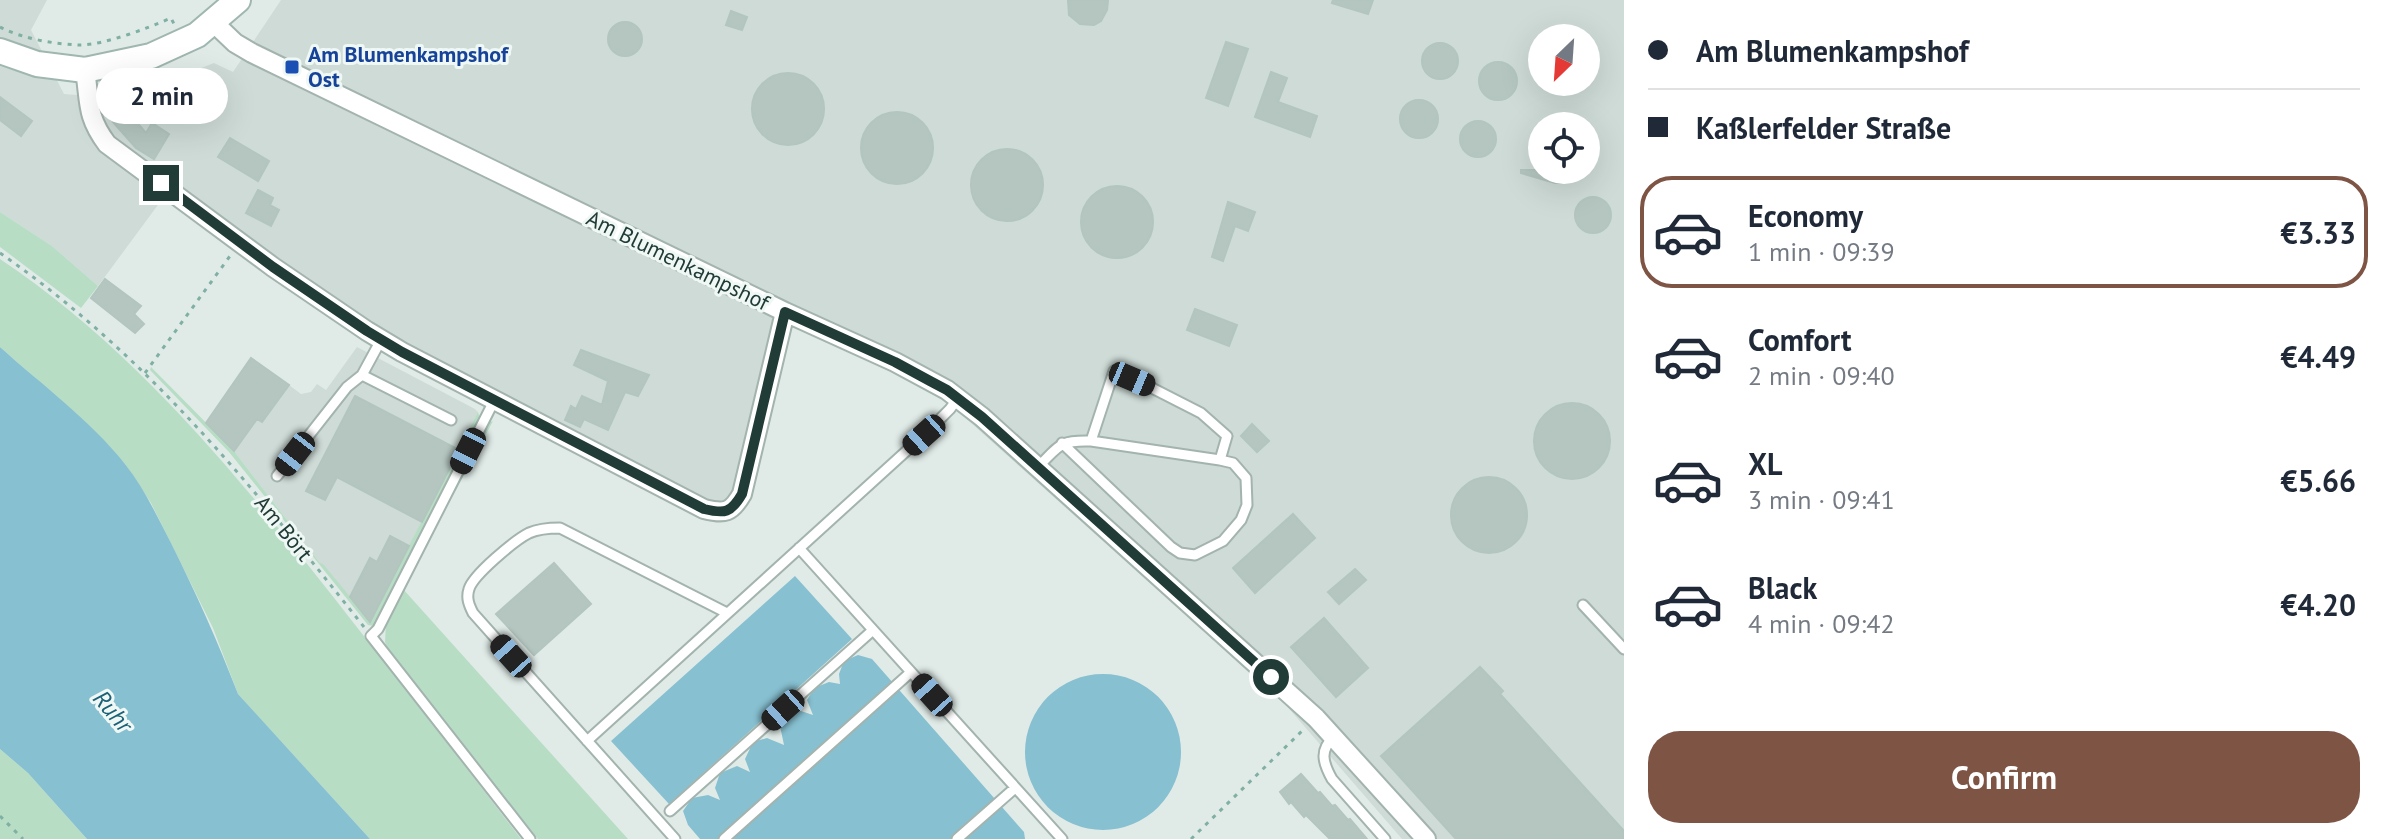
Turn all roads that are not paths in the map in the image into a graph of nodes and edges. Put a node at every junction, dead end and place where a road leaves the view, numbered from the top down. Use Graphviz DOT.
graph roads {
  1 [pos="238,0"];
  2 [pos="213,22"];
  3 [pos="0,51"];
  4 [pos="85,70"];
  5 [pos="785,312"];
  6 [pos="381,340"];
  7 [pos="362,375"];
  8 [pos="958,398"];
  9 [pos="494,401"];
  10 [pos="451,420"];
  11 [pos="1091,441"];
  12 [pos="1062,443"];
  13 [pos="1220,460"];
  14 [pos="1038,467"];
  15 [pos="277,476"];
  16 [pos="799,548"];
  17 [pos="1583,605"];
  18 [pos="727,613"];
  19 [pos="873,630"];
  20 [pos="1624,649"];
  21 [pos="911,672"];
  22 [pos="1334,737"];
  23 [pos="587,741"];
  24 [pos="1015,788"];
  25 [pos="670,811"];
  26 [pos="530,839"];
  27 [pos="675,839"];
  28 [pos="724,839"];
  29 [pos="957,839"];
  30 [pos="1062,839"];
  31 [pos="1385,839"];
  32 [pos="1426,839"];
  1 -- 2 [label="street"];
  2 -- 4 [label="street"];
  2 -- 5 [label="street, Am Blumenkampshof"];
  3 -- 4 [label="street"];
  4 -- 6 [label="street"];
  5 -- 8 [label="street, Am Blumenkampshof"];
  5 -- 9 [label="street"];
  6 -- 7 [label="lane"];
  6 -- 9 [label="street"];
  7 -- 10 [label="lane"];
  7 -- 15 [label="lane"];
  8 -- 14 [label="street, Am Blumenkampshof"];
  8 -- 16 [label="lane"];
  9 -- 26 [label="lane"];
  11 -- 12 [label="lane"];
  11 -- 13 [label="lane"];
  11 -- 13 [label="lane"];
  12 -- 13 [label="lane"];
  12 -- 14 [label="lane"];
  14 -- 22 [label="street, Am Blumenkampshof"];
  16 -- 18 [label="lane"];
  16 -- 19 [label="lane"];
  17 -- 20 [label="lane"];
  18 -- 23 [label="lane"];
  18 -- 23 [label="lane"];
  19 -- 21 [label="lane"];
  19 -- 25 [label="lane"];
  21 -- 24 [label="lane"];
  21 -- 28 [label="lane"];
  22 -- 31 [label="lane"];
  22 -- 32 [label="street, Am Blumenkampshof"];
  23 -- 27 [label="lane"];
  24 -- 29 [label="lane"];
  24 -- 30 [label="lane"];
}
